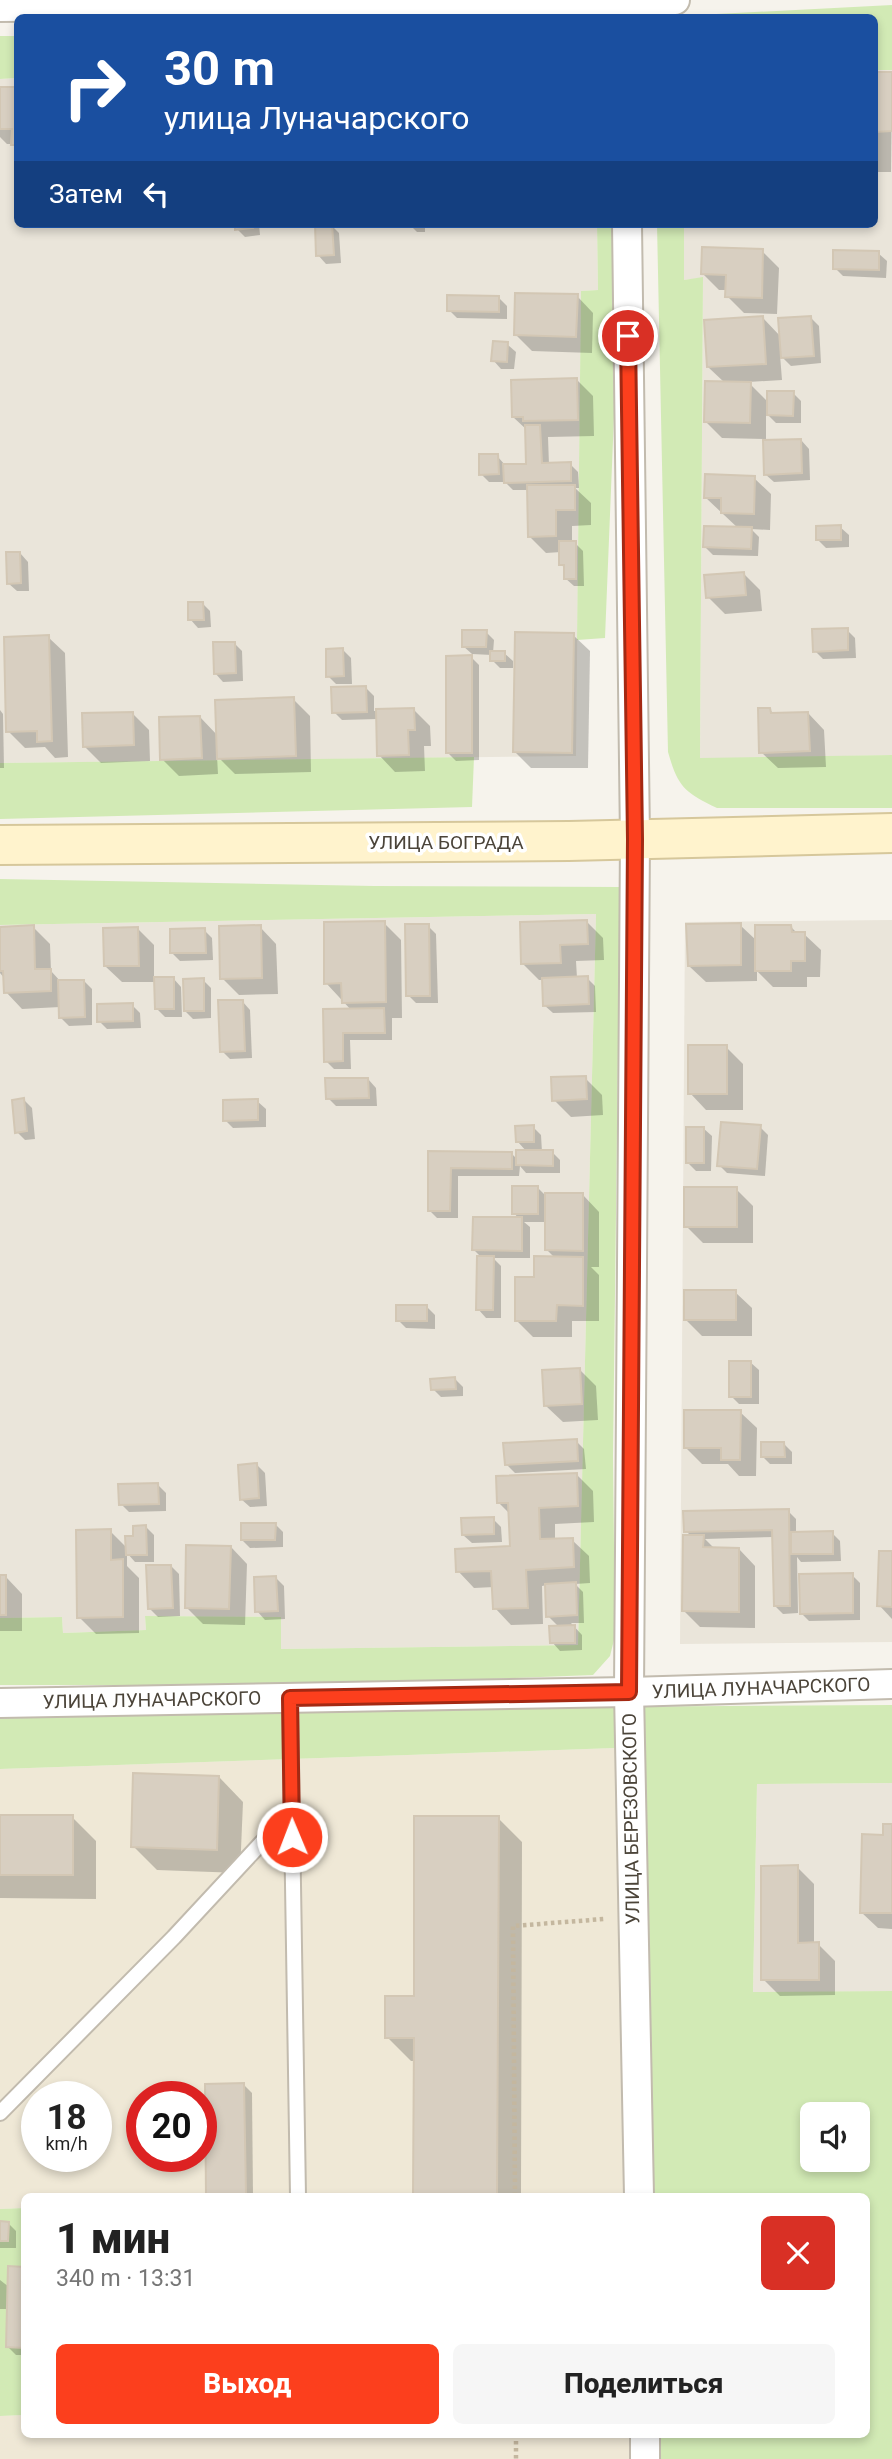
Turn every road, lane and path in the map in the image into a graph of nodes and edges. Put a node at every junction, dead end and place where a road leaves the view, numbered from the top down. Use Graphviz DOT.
graph roads {
  1 [pos="675,0"];
  2 [pos="624,6"];
  3 [pos="0,7"];
  4 [pos="627,228"];
  5 [pos="892,833"];
  6 [pos="635,839"];
  7 [pos="0,845"];
  8 [pos="892,1684"];
  9 [pos="629,1692"];
  10 [pos="290,1698"];
  11 [pos="0,1703"];
  12 [pos="292,1810"];
  13 [pos="632,1916"];
  14 [pos="0,2113"];
  15 [pos="298,2193"];
  16 [pos="515,2193"];
  17 [pos="639,2193"];
  18 [pos="516,2438"];
  19 [pos="645,2438"];
  20 [pos="516,2459"];
  21 [pos="645,2459"];
  1 -- 2 [label="street"];
  2 -- 3 [label="street"];
  4 -- 6 [label="street, УЛИЦА БЕРЕЗОВСКОГО"];
  5 -- 6 [label="street, УЛИЦА БОГРАДА"];
  6 -- 7 [label="street, УЛИЦА БОГРАДА"];
  6 -- 9 [label="street, УЛИЦА БЕРЕЗОВСКОГО"];
  8 -- 9 [label="street, УЛИЦА ЛУНАЧАРСКОГО"];
  9 -- 10 [label="street, УЛИЦА ЛУНАЧАРСКОГО"];
  9 -- 13 [label="street, УЛИЦА БЕРЕЗОВСКОГО"];
  10 -- 11 [label="street, УЛИЦА ЛУНАЧАРСКОГО"];
  10 -- 12 [label="lane"];
  12 -- 14 [label="lane"];
  12 -- 15 [label="lane"];
  13 -- 16 [label="path"];
  13 -- 17 [label="street, УЛИЦА БЕРЕЗОВСКОГО"];
  18 -- 20 [label="path"];
  19 -- 21 [label="street"];
}
